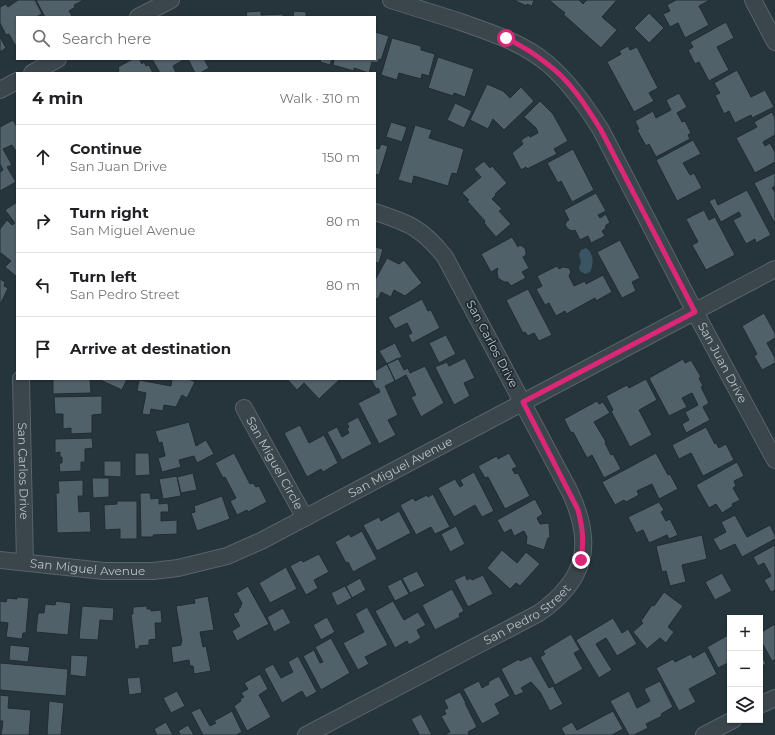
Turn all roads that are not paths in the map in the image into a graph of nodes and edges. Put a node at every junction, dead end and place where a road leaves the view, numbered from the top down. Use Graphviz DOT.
graph roads {
  1 [pos="170,0"];
  2 [pos="391,0"];
  3 [pos="753,0"];
  4 [pos="411,3"];
  5 [pos="140,16"];
  6 [pos="775,42"];
  7 [pos="56,60"];
  8 [pos="34,72"];
  9 [pos="16,82"];
  10 [pos="0,90"];
  11 [pos="376,212"];
  12 [pos="775,269"];
  13 [pos="695,312"];
  14 [pos="21,380"];
  15 [pos="523,402"];
  16 [pos="244,408"];
  17 [pos="775,460"];
  18 [pos="305,518"];
  19 [pos="0,560"];
  20 [pos="25,562"];
  21 [pos="775,698"];
  22 [pos="763,704"];
  23 [pos="727,723"];
  24 [pos="306,735"];
  25 [pos="704,735"];
  1 -- 5 [label="street"];
  2 -- 4 [label="street, San Juan Drive"];
  3 -- 6 [label="street"];
  4 -- 13 [label="street, San Juan Drive"];
  7 -- 8 [label="street"];
  9 -- 10 [label="street"];
  11 -- 15 [label="street, San Carlos Drive"];
  12 -- 13 [label="street, San Miguel Avenue"];
  13 -- 15 [label="street, San Miguel Avenue"];
  13 -- 17 [label="street, San Juan Drive"];
  14 -- 20 [label="street, San Carlos Drive"];
  15 -- 18 [label="street, San Miguel Avenue"];
  15 -- 24 [label="street, San Pedro Street"];
  16 -- 18 [label="street, San Miguel Circle"];
  18 -- 20 [label="street, San Miguel Avenue"];
  19 -- 20 [label="street, San Miguel Avenue"];
  21 -- 22 [label="street"];
  23 -- 25 [label="street"];
}
